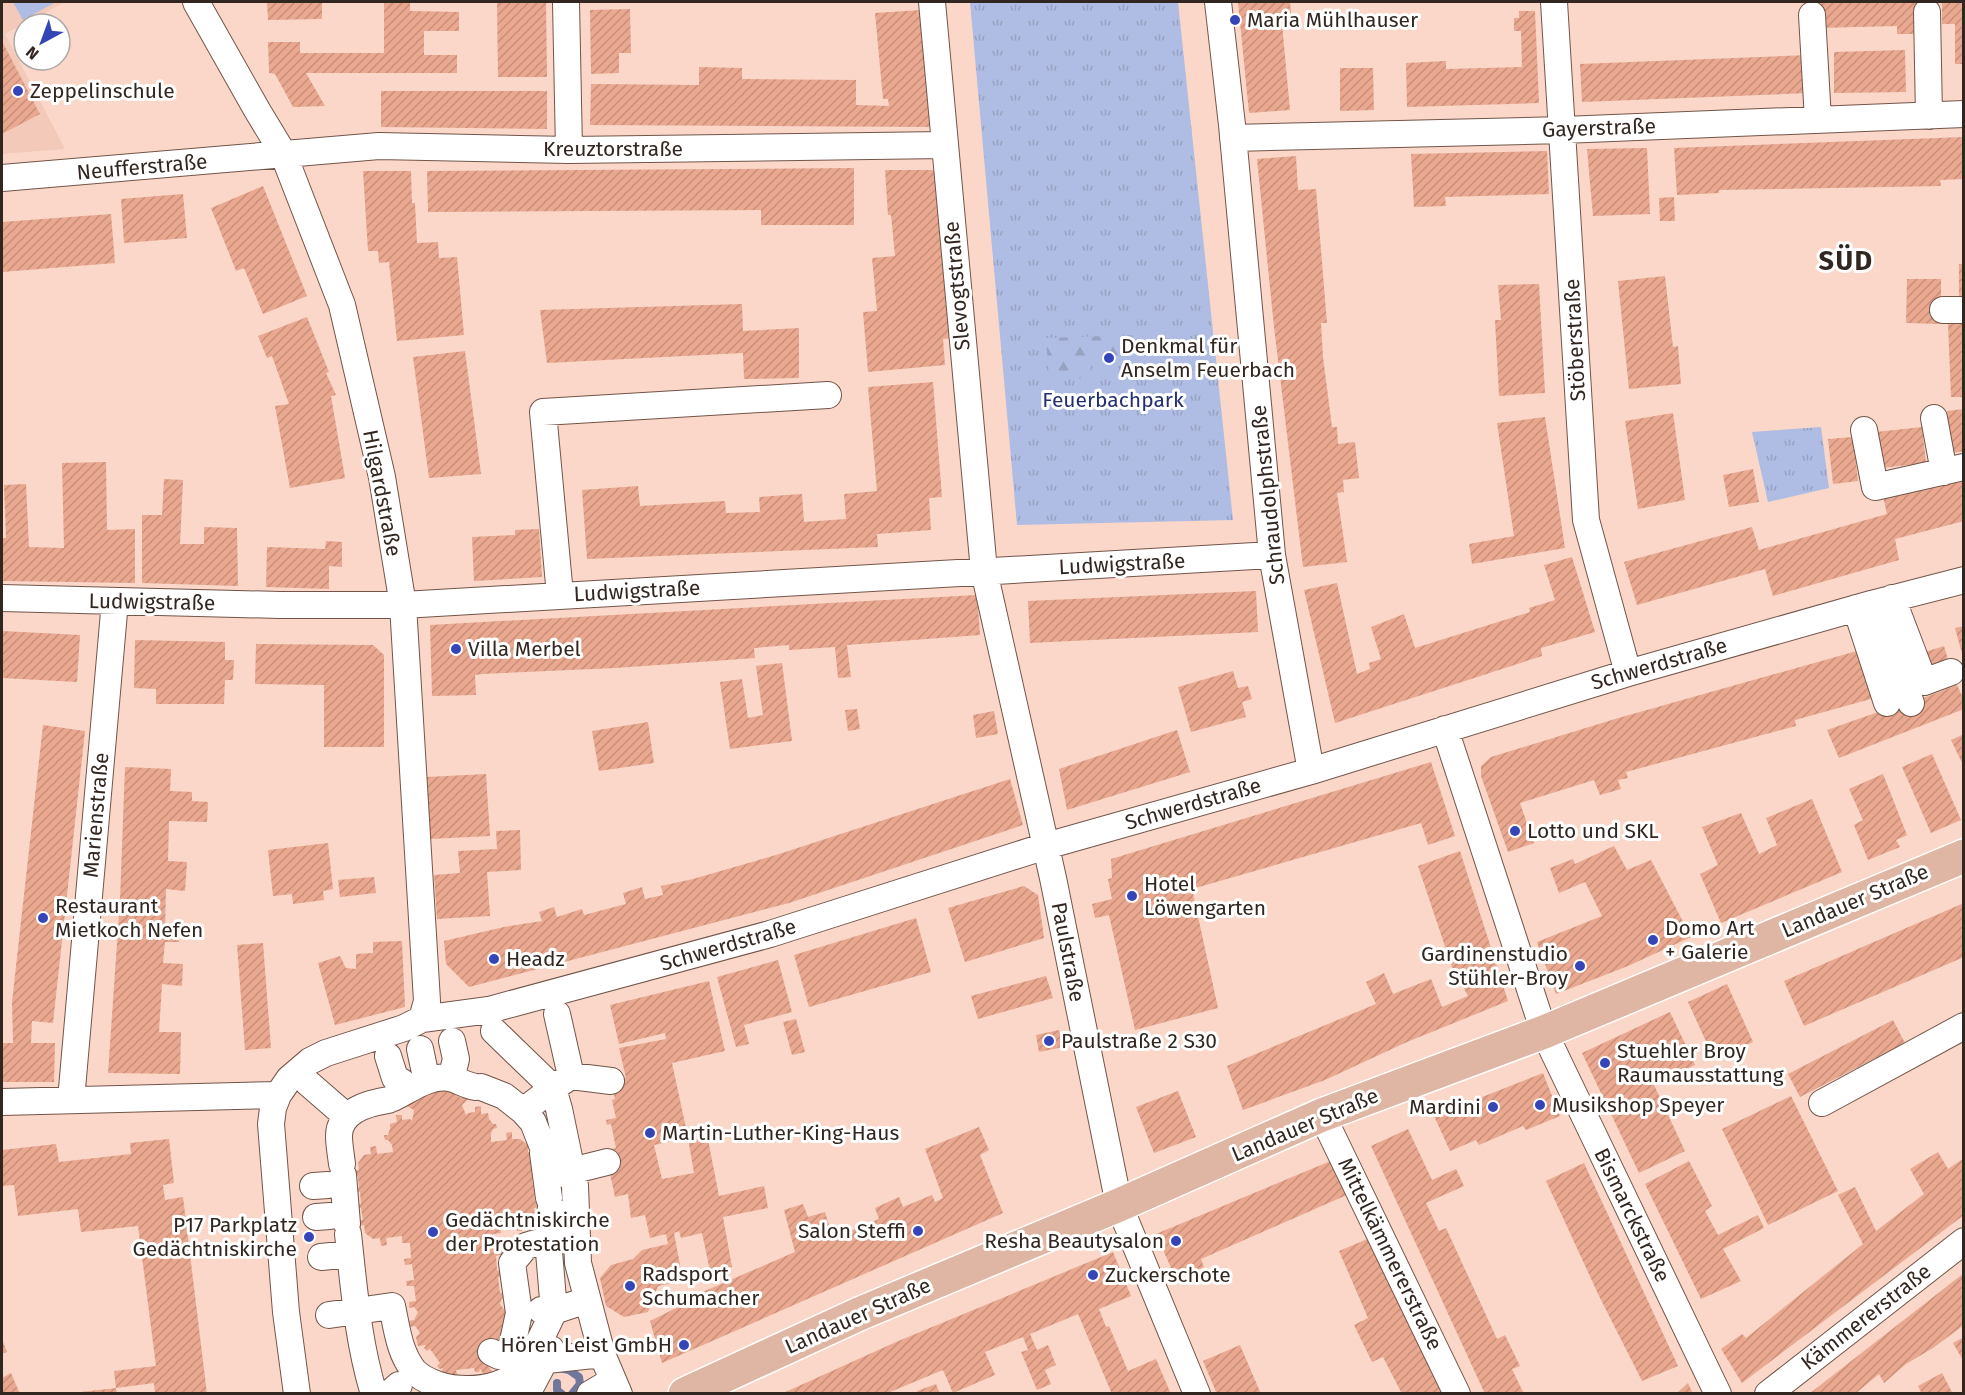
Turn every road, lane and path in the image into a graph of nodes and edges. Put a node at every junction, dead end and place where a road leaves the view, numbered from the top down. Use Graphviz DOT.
graph roads {
  1 [pos="196,2"];
  2 [pos="566,2"];
  3 [pos="932,2"];
  4 [pos="1218,2"];
  5 [pos="1554,2"];
  6 [pos="1928,12"];
  7 [pos="1812,15"];
  8 [pos="1827,43"];
  9 [pos="1964,114"];
  10 [pos="1929,116"];
  11 [pos="1824,120"];
  12 [pos="1563,130"];
  13 [pos="1233,138"];
  14 [pos="944,145"];
  15 [pos="569,150"];
  16 [pos="283,153"];
  17 [pos="2,178"];
  18 [pos="828,395"];
  19 [pos="1934,418"];
  20 [pos="1864,430"];
  21 [pos="1954,470"];
  22 [pos="1272,555"];
  23 [pos="984,571"];
  24 [pos="1964,580"];
  25 [pos="560,595"];
  26 [pos="2,598"];
  27 [pos="115,601"];
  28 [pos="1873,604"];
  29 [pos="403,605"];
  30 [pos="1628,672"];
  31 [pos="1951,672"];
  32 [pos="1899,703"];
  33 [pos="1445,729"];
  34 [pos="1311,771"];
  35 [pos="1046,846"];
  36 [pos="1964,856"];
  37 [pos="557,1014"];
  38 [pos="422,1019"];
  39 [pos="1964,1026"];
  40 [pos="495,1030"];
  41 [pos="1544,1032"];
  42 [pos="452,1041"];
  43 [pos="388,1056"];
  44 [pos="421,1078"];
  45 [pos="611,1081"];
  46 [pos="562,1082"];
  47 [pos="308,1083"];
  48 [pos="278,1095"];
  49 [pos="70,1100"];
  50 [pos="2,1102"];
  51 [pos="1822,1103"];
  52 [pos="523,1111"];
  53 [pos="1322,1115"];
  54 [pos="346,1116"];
  55 [pos="607,1162"];
  56 [pos="553,1175"];
  57 [pos="337,1203"];
  58 [pos="1119,1205"];
  59 [pos="576,1236"];
  60 [pos="548,1240"];
  61 [pos="1964,1241"];
  62 [pos="321,1257"];
  63 [pos="357,1311"];
  64 [pos="328,1315"];
  65 [pos="503,1352"];
  66 [pos="602,1354"];
  67 [pos="385,1355"];
  68 [pos="292,1357"];
  69 [pos="607,1389"];
  70 [pos="297,1394"];
  71 [pos="315,1394"];
  72 [pos="374,1394"];
  73 [pos="685,1394"];
  74 [pos="1197,1394"];
  75 [pos="1457,1394"];
  76 [pos="1718,1394"];
  77 [pos="1768,1394"];
  1 -- 16 [label="street, Hilgardstraße"];
  2 -- 15 [label="street"];
  3 -- 14 [label="street, Slevogtstraße"];
  4 -- 13 [label="street, Schraudolphstraße"];
  5 -- 12 [label="street, Stöberstraße"];
  6 -- 10 [label="street"];
  7 -- 11 [label="street"];
  8 -- 11 [label="street"];
  9 -- 10 [label="street, Gayerstraße"];
  10 -- 11 [label="street, Gayerstraße"];
  11 -- 12 [label="street, Gayerstraße"];
  12 -- 13 [label="street, Gayerstraße"];
  12 -- 30 [label="street, Stöberstraße"];
  13 -- 22 [label="street, Schraudolphstraße"];
  14 -- 15 [label="street, Kreuztorstraße"];
  14 -- 23 [label="street, Slevogtstraße"];
  15 -- 16 [label="street, Kreuztorstraße"];
  16 -- 17 [label="street, Neufferstraße"];
  16 -- 29 [label="street, Hilgardstraße"];
  18 -- 25 [label="street"];
  19 -- 21 [label="street"];
  20 -- 21 [label="street"];
  22 -- 23 [label="street, Ludwigstraße"];
  22 -- 34 [label="street, Schraudolphstraße"];
  23 -- 25 [label="street, Ludwigstraße"];
  23 -- 35 [label="street, Paulstraße"];
  24 -- 28 [label="street, Schwerdstraße"];
  25 -- 29 [label="street, Ludwigstraße"];
  26 -- 27 [label="street, Ludwigstraße"];
  27 -- 29 [label="street, Ludwigstraße"];
  27 -- 49 [label="street, Marienstraße"];
  28 -- 30 [label="street, Schwerdstraße"];
  28 -- 31 [label="street"];
  28 -- 32 [label="street"];
  29 -- 38 [label="street, Hilgardstraße"];
  30 -- 33 [label="street, Schwerdstraße"];
  33 -- 34 [label="street, Schwerdstraße"];
  33 -- 41 [label="street, Bismarckstraße"];
  34 -- 35 [label="street, Schwerdstraße"];
  35 -- 38 [label="street, Schwerdstraße"];
  35 -- 58 [label="street, Paulstraße"];
  36 -- 41 [label="main road, Landauer Straße"];
  37 -- 46 [label="street"];
  38 -- 48 [label="street, Schwerdstraße"];
  39 -- 51 [label="street"];
  40 -- 46 [label="street"];
  41 -- 53 [label="main road, Landauer Straße"];
  41 -- 76 [label="street, Bismarckstraße"];
  42 -- 44 [label="street"];
  43 -- 44 [label="street"];
  44 -- 52 [label="street"];
  44 -- 54 [label="street"];
  45 -- 46 [label="street"];
  46 -- 52 [label="street"];
  46 -- 56 [label="street"];
  47 -- 54 [label="street"];
  48 -- 49 [label="street"];
  48 -- 68 [label="street"];
  49 -- 50 [label="street"];
  52 -- 56 [label="street"];
  53 -- 58 [label="main road, Landauer Straße"];
  53 -- 75 [label="street, Mittelkämmererstraße"];
  54 -- 57 [label="street"];
  55 -- 56 [label="street"];
  56 -- 59 [label="street"];
  56 -- 60 [label="street"];
  57 -- 62 [label="street"];
  57 -- 63 [label="street"];
  58 -- 73 [label="main road, Landauer Straße"];
  58 -- 74 [label="street, Paulstraße"];
  59 -- 60 [label="street"];
  59 -- 65 [label="street"];
  60 -- 65 [label="street"];
  60 -- 65 [label="street"];
  61 -- 77 [label="street, Kämmererstraße"];
  63 -- 64 [label="street"];
  63 -- 67 [label="street"];
  63 -- 67 [label="street"];
  65 -- 66 [label="street"];
  65 -- 66 [label="street"];
  65 -- 67 [label="street"];
  66 -- 69 [label="street"];
  67 -- 72 [label="street"];
  68 -- 70 [label="street"];
  68 -- 71 [label="street"];
}
